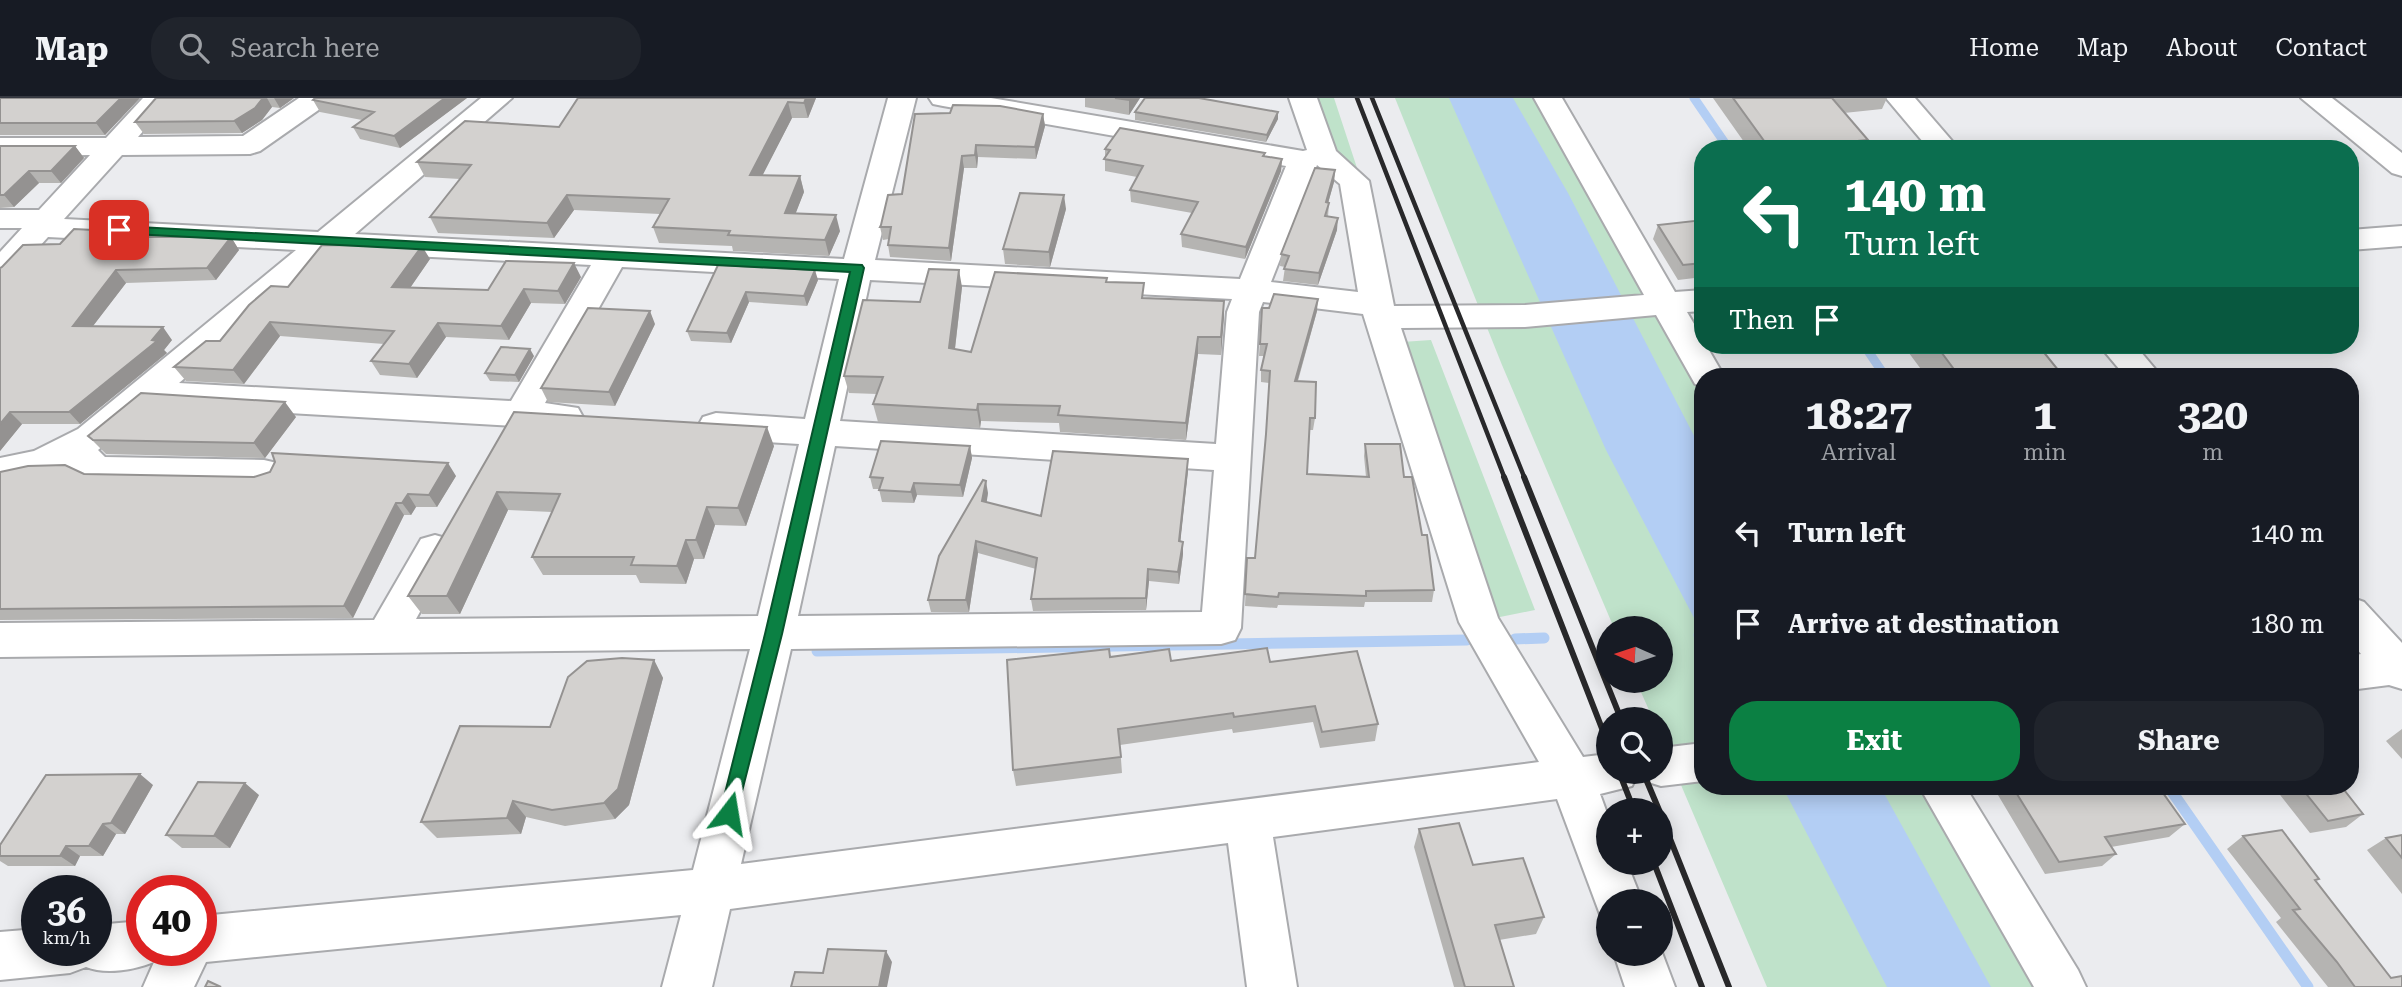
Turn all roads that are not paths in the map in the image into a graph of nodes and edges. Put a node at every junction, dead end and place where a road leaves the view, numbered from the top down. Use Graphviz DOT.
graph roads {
  1 [pos="158,98"];
  2 [pos="317,98"];
  3 [pos="498,98"];
  4 [pos="902,98"];
  5 [pos="943,98"];
  6 [pos="1303,98"];
  7 [pos="1548,98"];
  8 [pos="1900,98"];
  9 [pos="2315,98"];
  10 [pos="1937,140"];
  11 [pos="115,146"];
  12 [pos="0,147"];
  13 [pos="1313,158"];
  14 [pos="2402,167"];
  15 [pos="0,219"];
  16 [pos="44,223"];
  17 [pos="2402,236"];
  18 [pos="2359,239"];
  19 [pos="328,240"];
  20 [pos="613,255"];
  21 [pos="858,268"];
  22 [pos="0,271"];
  23 [pos="1251,290"];
  24 [pos="1694,301"];
  25 [pos="1657,304"];
  26 [pos="1379,311"];
  27 [pos="2124,354"];
  28 [pos="1701,368"];
  29 [pos="2137,368"];
  30 [pos="148,393"];
  31 [pos="517,414"];
  32 [pos="602,419"];
  33 [pos="683,424"];
  34 [pos="818,433"];
  35 [pos="73,448"];
  36 [pos="493,449"];
  37 [pos="1233,458"];
  38 [pos="264,473"];
  39 [pos="4,476"];
  40 [pos="453,519"];
  41 [pos="2359,623"];
  42 [pos="774,634"];
  43 [pos="386,636"];
  44 [pos="0,640"];
  45 [pos="2400,668"];
  46 [pos="2359,672"];
  47 [pos="1694,763"];
  48 [pos="1673,766"];
  49 [pos="1596,774"];
  50 [pos="1571,777"];
  51 [pos="1946,795"];
  52 [pos="1247,819"];
  53 [pos="1613,889"];
  54 [pos="709,890"];
  55 [pos="217,937"];
  56 [pos="21,954"];
  57 [pos="0,956"];
  58 [pos="179,966"];
  59 [pos="1642,966"];
  60 [pos="168,987"];
  61 [pos="687,987"];
  62 [pos="1272,987"];
  63 [pos="1650,987"];
  64 [pos="2061,987"];
  1 -- 11 [label="street"];
  2 -- 11 [label="street"];
  3 -- 19 [label="street"];
  4 -- 21 [label="street"];
  5 -- 13 [label="street"];
  6 -- 13 [label="street"];
  7 -- 25 [label="street"];
  8 -- 10 [label="street"];
  9 -- 14 [label="street"];
  11 -- 12 [label="street"];
  11 -- 16 [label="street"];
  13 -- 23 [label="street"];
  13 -- 26 [label="street"];
  15 -- 16 [label="street"];
  16 -- 19 [label="street"];
  16 -- 22 [label="street"];
  17 -- 18 [label="street"];
  19 -- 20 [label="street"];
  19 -- 30 [label="street"];
  20 -- 21 [label="street"];
  20 -- 31 [label="street"];
  21 -- 23 [label="street"];
  21 -- 34 [label="street"];
  23 -- 26 [label="street"];
  23 -- 37 [label="street"];
  24 -- 25 [label="street"];
  25 -- 26 [label="street"];
  25 -- 28 [label="street"];
  26 -- 50 [label="street"];
  27 -- 29 [label="street"];
  30 -- 31 [label="street"];
  30 -- 35 [label="street"];
  31 -- 32 [label="street"];
  31 -- 36 [label="street"];
  33 -- 34 [label="street"];
  34 -- 37 [label="street"];
  34 -- 42 [label="street"];
  35 -- 38 [label="street"];
  35 -- 39 [label="street"];
  37 -- 42 [label="street"];
  40 -- 43 [label="street"];
  41 -- 45 [label="street"];
  42 -- 43 [label="street"];
  42 -- 54 [label="street"];
  43 -- 44 [label="street"];
  45 -- 46 [label="street"];
  47 -- 48 [label="street"];
  49 -- 50 [label="street"];
  50 -- 52 [label="street"];
  50 -- 53 [label="street"];
  51 -- 64 [label="street"];
  52 -- 54 [label="street"];
  52 -- 62 [label="street"];
  54 -- 55 [label="street"];
  54 -- 61 [label="street"];
  56 -- 57 [label="street"];
  58 -- 60 [label="street"];
  59 -- 63 [label="street"];
}
